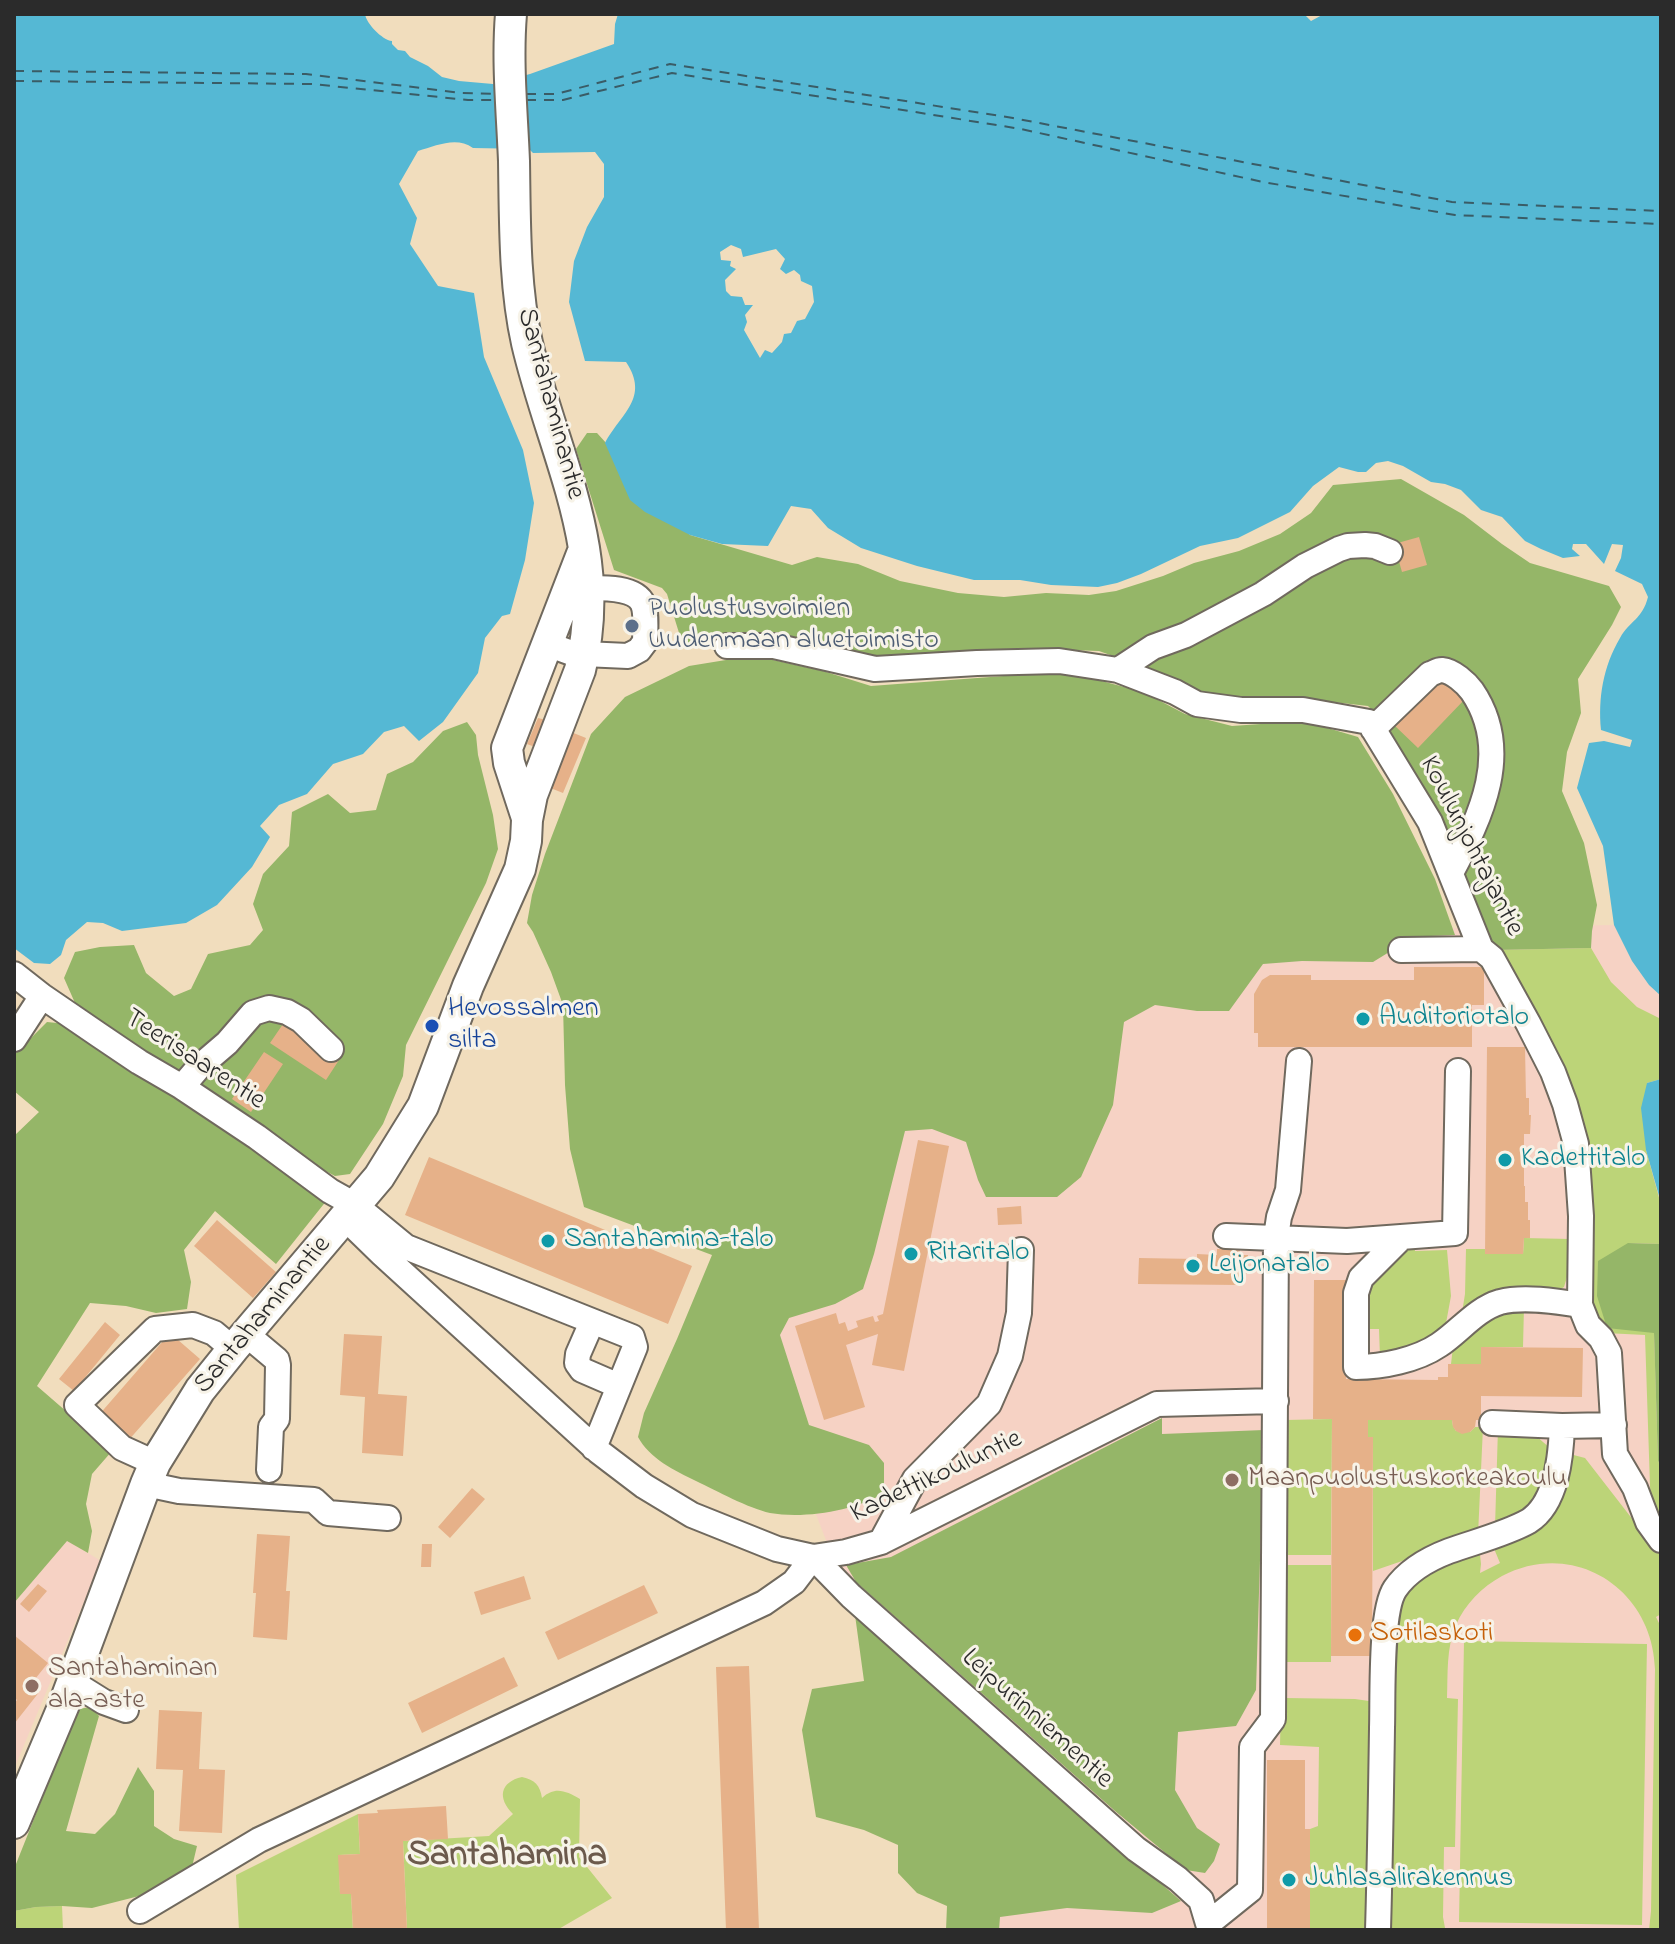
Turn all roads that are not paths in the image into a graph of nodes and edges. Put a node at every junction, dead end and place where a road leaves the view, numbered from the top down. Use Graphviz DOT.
graph roads {
  1 [pos="511,14"];
  2 [pos="1390,552"];
  3 [pos="578,588"];
  4 [pos="547,644"];
  5 [pos="727,646"];
  6 [pos="584,654"];
  7 [pos="1118,670"];
  8 [pos="1373,729"];
  9 [pos="527,820"];
  10 [pos="1451,873"];
  11 [pos="1481,949"];
  12 [pos="1401,950"];
  13 [pos="14,974"];
  14 [pos="42,996"];
  15 [pos="14,1039"];
  16 [pos="331,1049"];
  17 [pos="1299,1061"];
  18 [pos="1458,1071"];
  19 [pos="182,1087"];
  20 [pos="350,1212"];
  21 [pos="1226,1236"];
  22 [pos="1276,1237"];
  23 [pos="1402,1237"];
  24 [pos="1021,1250"];
  25 [pos="1580,1305"];
  26 [pos="592,1322"];
  27 [pos="239,1341"];
  28 [pos="619,1386"];
  29 [pos="1276,1401"];
  30 [pos="1492,1423"];
  31 [pos="1614,1425"];
  32 [pos="1562,1426"];
  33 [pos="594,1448"];
  34 [pos="269,1470"];
  35 [pos="150,1473"];
  36 [pos="388,1518"];
  37 [pos="1661,1540"];
  38 [pos="881,1542"];
  39 [pos="813,1557"];
  40 [pos="72,1682"];
  41 [pos="126,1710"];
  42 [pos="14,1823"];
  43 [pos="140,1911"];
  44 [pos="1209,1927"];
  45 [pos="1378,1930"];
  1 -- 3 [label="main road, Santahaminantie"];
  2 -- 7 [label="street"];
  3 -- 4 [label="main road, Santahaminantie"];
  3 -- 6 [label="main road, Santahaminantie"];
  3 -- 6 [label="street"];
  4 -- 6 [label="street"];
  4 -- 9 [label="main road, Santahaminantie"];
  5 -- 7 [label="street"];
  6 -- 9 [label="main road, Santahaminantie"];
  7 -- 8 [label="street"];
  8 -- 10 [label="street, Koulunjohtajantie"];
  8 -- 10 [label="street"];
  9 -- 20 [label="main road, Santahaminantie"];
  10 -- 11 [label="street, Koulunjohtajantie"];
  11 -- 12 [label="street"];
  11 -- 25 [label="street, Koulunjohtajantie"];
  13 -- 14 [label="street, Teerisaarentie"];
  14 -- 15 [label="street"];
  14 -- 19 [label="street, Teerisaarentie"];
  16 -- 19 [label="street"];
  17 -- 22 [label="street"];
  18 -- 23 [label="street"];
  19 -- 20 [label="street, Teerisaarentie"];
  20 -- 26 [label="street"];
  20 -- 27 [label="main road, Santahaminantie"];
  20 -- 33 [label="street, Kadettikouluntie"];
  21 -- 22 [label="street"];
  22 -- 23 [label="street"];
  22 -- 29 [label="street"];
  23 -- 25 [label="street"];
  24 -- 38 [label="street"];
  25 -- 31 [label="street"];
  26 -- 28 [label="street"];
  26 -- 28 [label="street"];
  27 -- 34 [label="street"];
  27 -- 35 [label="main road, Santahaminantie"];
  27 -- 35 [label="street"];
  28 -- 33 [label="street"];
  29 -- 38 [label="street, Kadettikouluntie"];
  29 -- 44 [label="street"];
  30 -- 32 [label="street"];
  31 -- 32 [label="street"];
  31 -- 37 [label="street"];
  32 -- 45 [label="street"];
  33 -- 39 [label="street, Kadettikouluntie"];
  35 -- 36 [label="street"];
  35 -- 40 [label="main road, Santahaminantie"];
  38 -- 39 [label="street, Kadettikouluntie"];
  39 -- 43 [label="street"];
  39 -- 44 [label="street, Leipurinniementie"];
  40 -- 41 [label="street"];
  40 -- 42 [label="main road, Santahaminantie"];
}
